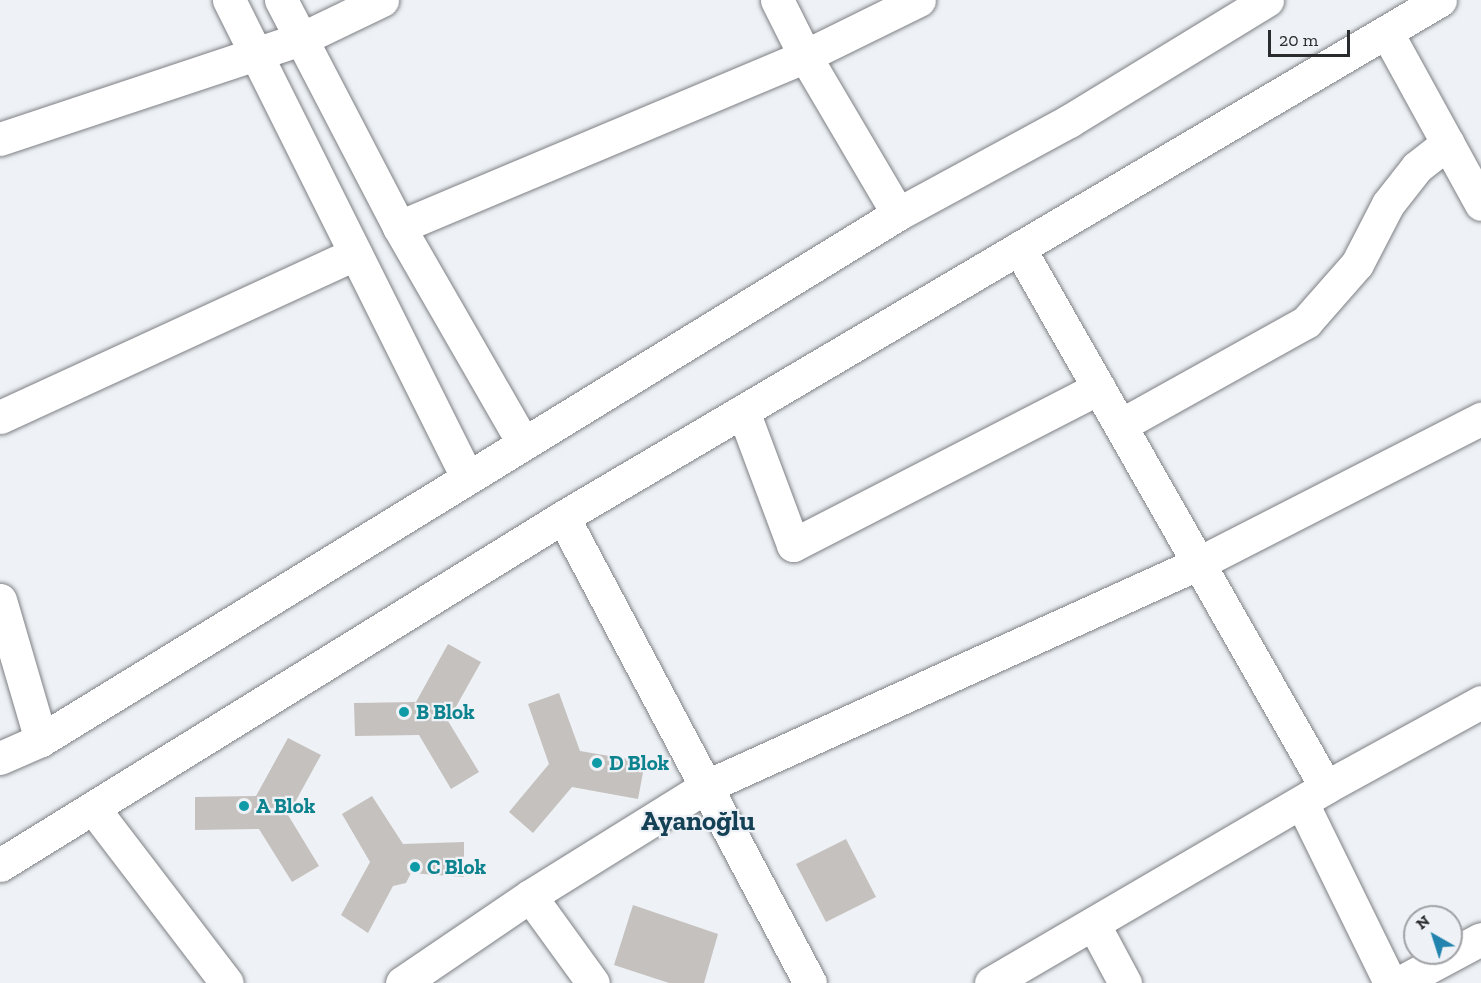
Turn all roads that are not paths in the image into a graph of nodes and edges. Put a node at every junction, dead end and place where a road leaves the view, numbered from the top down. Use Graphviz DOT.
graph roads {
  1 [pos="229,0"];
  2 [pos="281,0"];
  3 [pos="382,0"];
  4 [pos="777,0"];
  5 [pos="919,0"];
  6 [pos="1267,0"];
  7 [pos="1440,0"];
  8 [pos="1386,33"];
  9 [pos="301,39"];
  10 [pos="256,54"];
  11 [pos="805,56"];
  12 [pos="0,139"];
  13 [pos="1448,143"];
  14 [pos="1481,204"];
  15 [pos="898,214"];
  16 [pos="399,227"];
  17 [pos="1019,248"];
  18 [pos="355,254"];
  19 [pos="1099,388"];
  20 [pos="743,411"];
  21 [pos="0,417"];
  22 [pos="1481,419"];
  23 [pos="1120,425"];
  24 [pos="523,443"];
  25 [pos="467,477"];
  26 [pos="563,517"];
  27 [pos="1199,563"];
  28 [pos="0,600"];
  29 [pos="1481,702"];
  30 [pos="41,740"];
  31 [pos="0,759"];
  32 [pos="705,788"];
  33 [pos="1314,795"];
  34 [pos="93,808"];
  35 [pos="0,865"];
  36 [pos="530,896"];
  37 [pos="1094,925"];
  38 [pos="1481,939"];
  39 [pos="227,983"];
  40 [pos="402,983"];
  41 [pos="593,983"];
  42 [pos="810,983"];
  43 [pos="991,983"];
  44 [pos="1125,983"];
  45 [pos="1390,983"];
  46 [pos="1399,983"];
  1 -- 10 [label="street"];
  2 -- 9 [label="street"];
  3 -- 9 [label="street"];
  4 -- 11 [label="street"];
  5 -- 11 [label="street"];
  6 -- 15 [label="street"];
  7 -- 8 [label="street"];
  8 -- 13 [label="street"];
  8 -- 17 [label="street"];
  9 -- 10 [label="street"];
  9 -- 16 [label="street"];
  10 -- 12 [label="street"];
  10 -- 18 [label="street"];
  11 -- 15 [label="street"];
  11 -- 16 [label="street"];
  13 -- 14 [label="street"];
  13 -- 23 [label="street"];
  15 -- 24 [label="street"];
  16 -- 24 [label="street"];
  17 -- 19 [label="street"];
  17 -- 20 [label="street"];
  18 -- 21 [label="street"];
  18 -- 25 [label="street"];
  19 -- 20 [label="street"];
  19 -- 23 [label="street"];
  20 -- 26 [label="street"];
  22 -- 27 [label="street"];
  23 -- 27 [label="street"];
  24 -- 25 [label="street"];
  25 -- 30 [label="street"];
  26 -- 32 [label="street"];
  26 -- 34 [label="street"];
  27 -- 32 [label="street"];
  27 -- 33 [label="street"];
  28 -- 30 [label="street"];
  29 -- 33 [label="street"];
  30 -- 31 [label="street"];
  32 -- 36 [label="street"];
  32 -- 42 [label="street"];
  33 -- 37 [label="street"];
  33 -- 45 [label="street"];
  34 -- 35 [label="street"];
  34 -- 39 [label="street"];
  36 -- 40 [label="street"];
  36 -- 41 [label="street"];
  37 -- 43 [label="street"];
  37 -- 44 [label="street"];
  38 -- 46 [label="street"];
}
